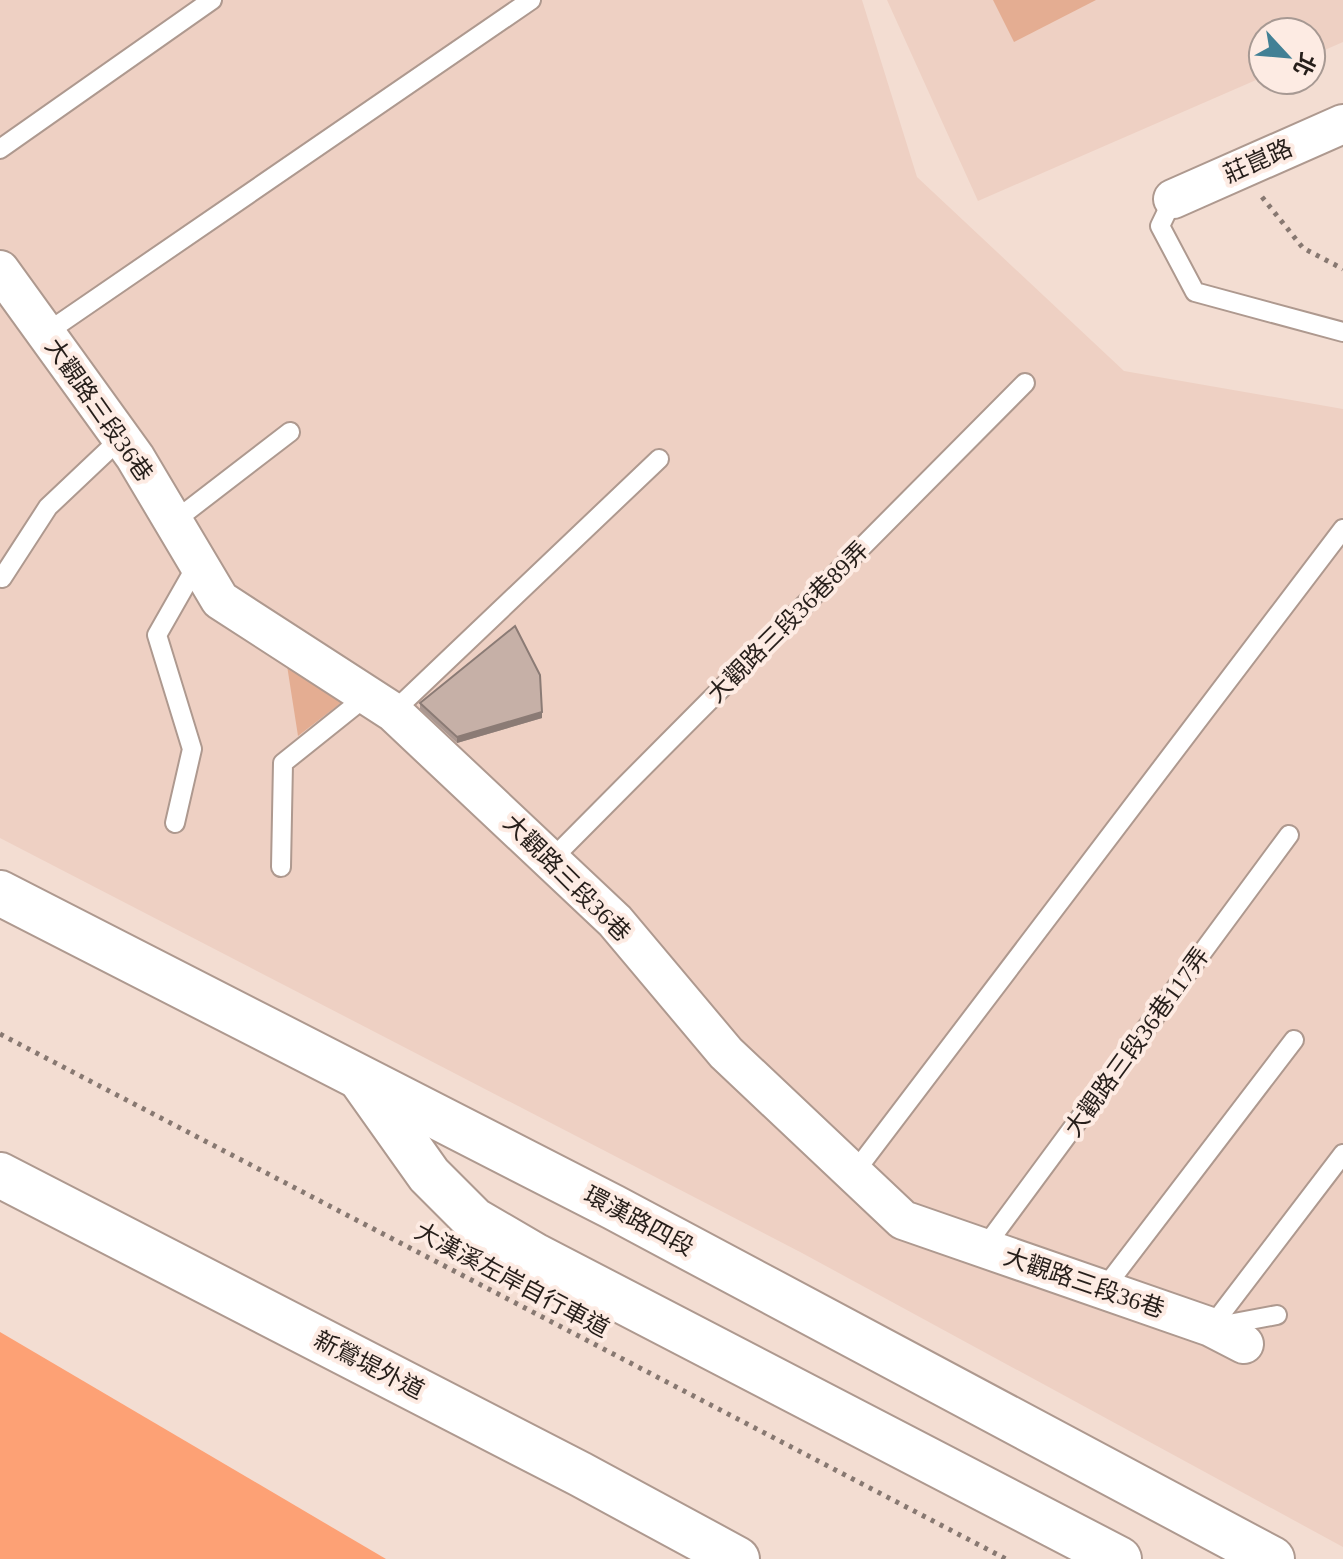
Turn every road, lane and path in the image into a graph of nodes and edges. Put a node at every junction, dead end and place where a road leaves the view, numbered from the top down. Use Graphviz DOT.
graph roads {
  1 [pos="212,0"];
  2 [pos="531,0"];
  3 [pos="1343,124"];
  4 [pos="0,149"];
  5 [pos="1259,193"];
  6 [pos="1173,199"];
  7 [pos="1343,269"];
  8 [pos="0,270"];
  9 [pos="1343,332"];
  10 [pos="46,333"];
  11 [pos="1025,383"];
  12 [pos="290,432"];
  13 [pos="121,438"];
  14 [pos="659,459"];
  15 [pos="173,522"];
  16 [pos="1343,529"];
  17 [pos="198,563"];
  18 [pos="2,578"];
  19 [pos="381,704"];
  20 [pos="175,823"];
  21 [pos="1289,835"];
  22 [pos="551,860"];
  23 [pos="281,867"];
  24 [pos="0,893"];
  25 [pos="0,1034"];
  26 [pos="1294,1040"];
  27 [pos="359,1077"];
  28 [pos="1343,1154"];
  29 [pos="854,1173"];
  30 [pos="0,1175"];
  31 [pos="984,1248"];
  32 [pos="1103,1290"];
  33 [pos="1277,1315"];
  34 [pos="1211,1327"];
  35 [pos="1244,1344"];
  36 [pos="737,1559"];
  37 [pos="1006,1559"];
  38 [pos="1119,1559"];
  39 [pos="1272,1559"];
  1 -- 4 [label="lane"];
  2 -- 10 [label="lane"];
  3 -- 6 [label="street, 莊崑路"];
  5 -- 7 [label="path"];
  6 -- 9 [label="lane"];
  8 -- 10 [label="street, 大觀路三段36巷"];
  10 -- 13 [label="street, 大觀路三段36巷"];
  11 -- 22 [label="lane, 大觀路三段36巷89弄"];
  12 -- 15 [label="lane"];
  13 -- 15 [label="street, 大觀路三段36巷"];
  13 -- 18 [label="lane"];
  14 -- 19 [label="lane"];
  15 -- 17 [label="street, 大觀路三段36巷"];
  16 -- 29 [label="lane"];
  17 -- 19 [label="street, 大觀路三段36巷"];
  17 -- 20 [label="lane"];
  19 -- 22 [label="street, 大觀路三段36巷"];
  19 -- 23 [label="lane"];
  21 -- 31 [label="lane, 大觀路三段36巷117弄"];
  22 -- 29 [label="street, 大觀路三段36巷"];
  24 -- 27 [label="street, 環漢路四段"];
  25 -- 37 [label="path, 大漢溪左岸自行車道"];
  26 -- 32 [label="lane"];
  27 -- 38 [label="street"];
  27 -- 39 [label="street, 環漢路四段"];
  28 -- 34 [label="lane"];
  29 -- 31 [label="street, 大觀路三段36巷"];
  30 -- 36 [label="street, 新鶯堤外道"];
  31 -- 32 [label="street, 大觀路三段36巷"];
  32 -- 34 [label="street, 大觀路三段36巷"];
  33 -- 34 [label="lane"];
  34 -- 35 [label="street, 大觀路三段36巷"];
}
